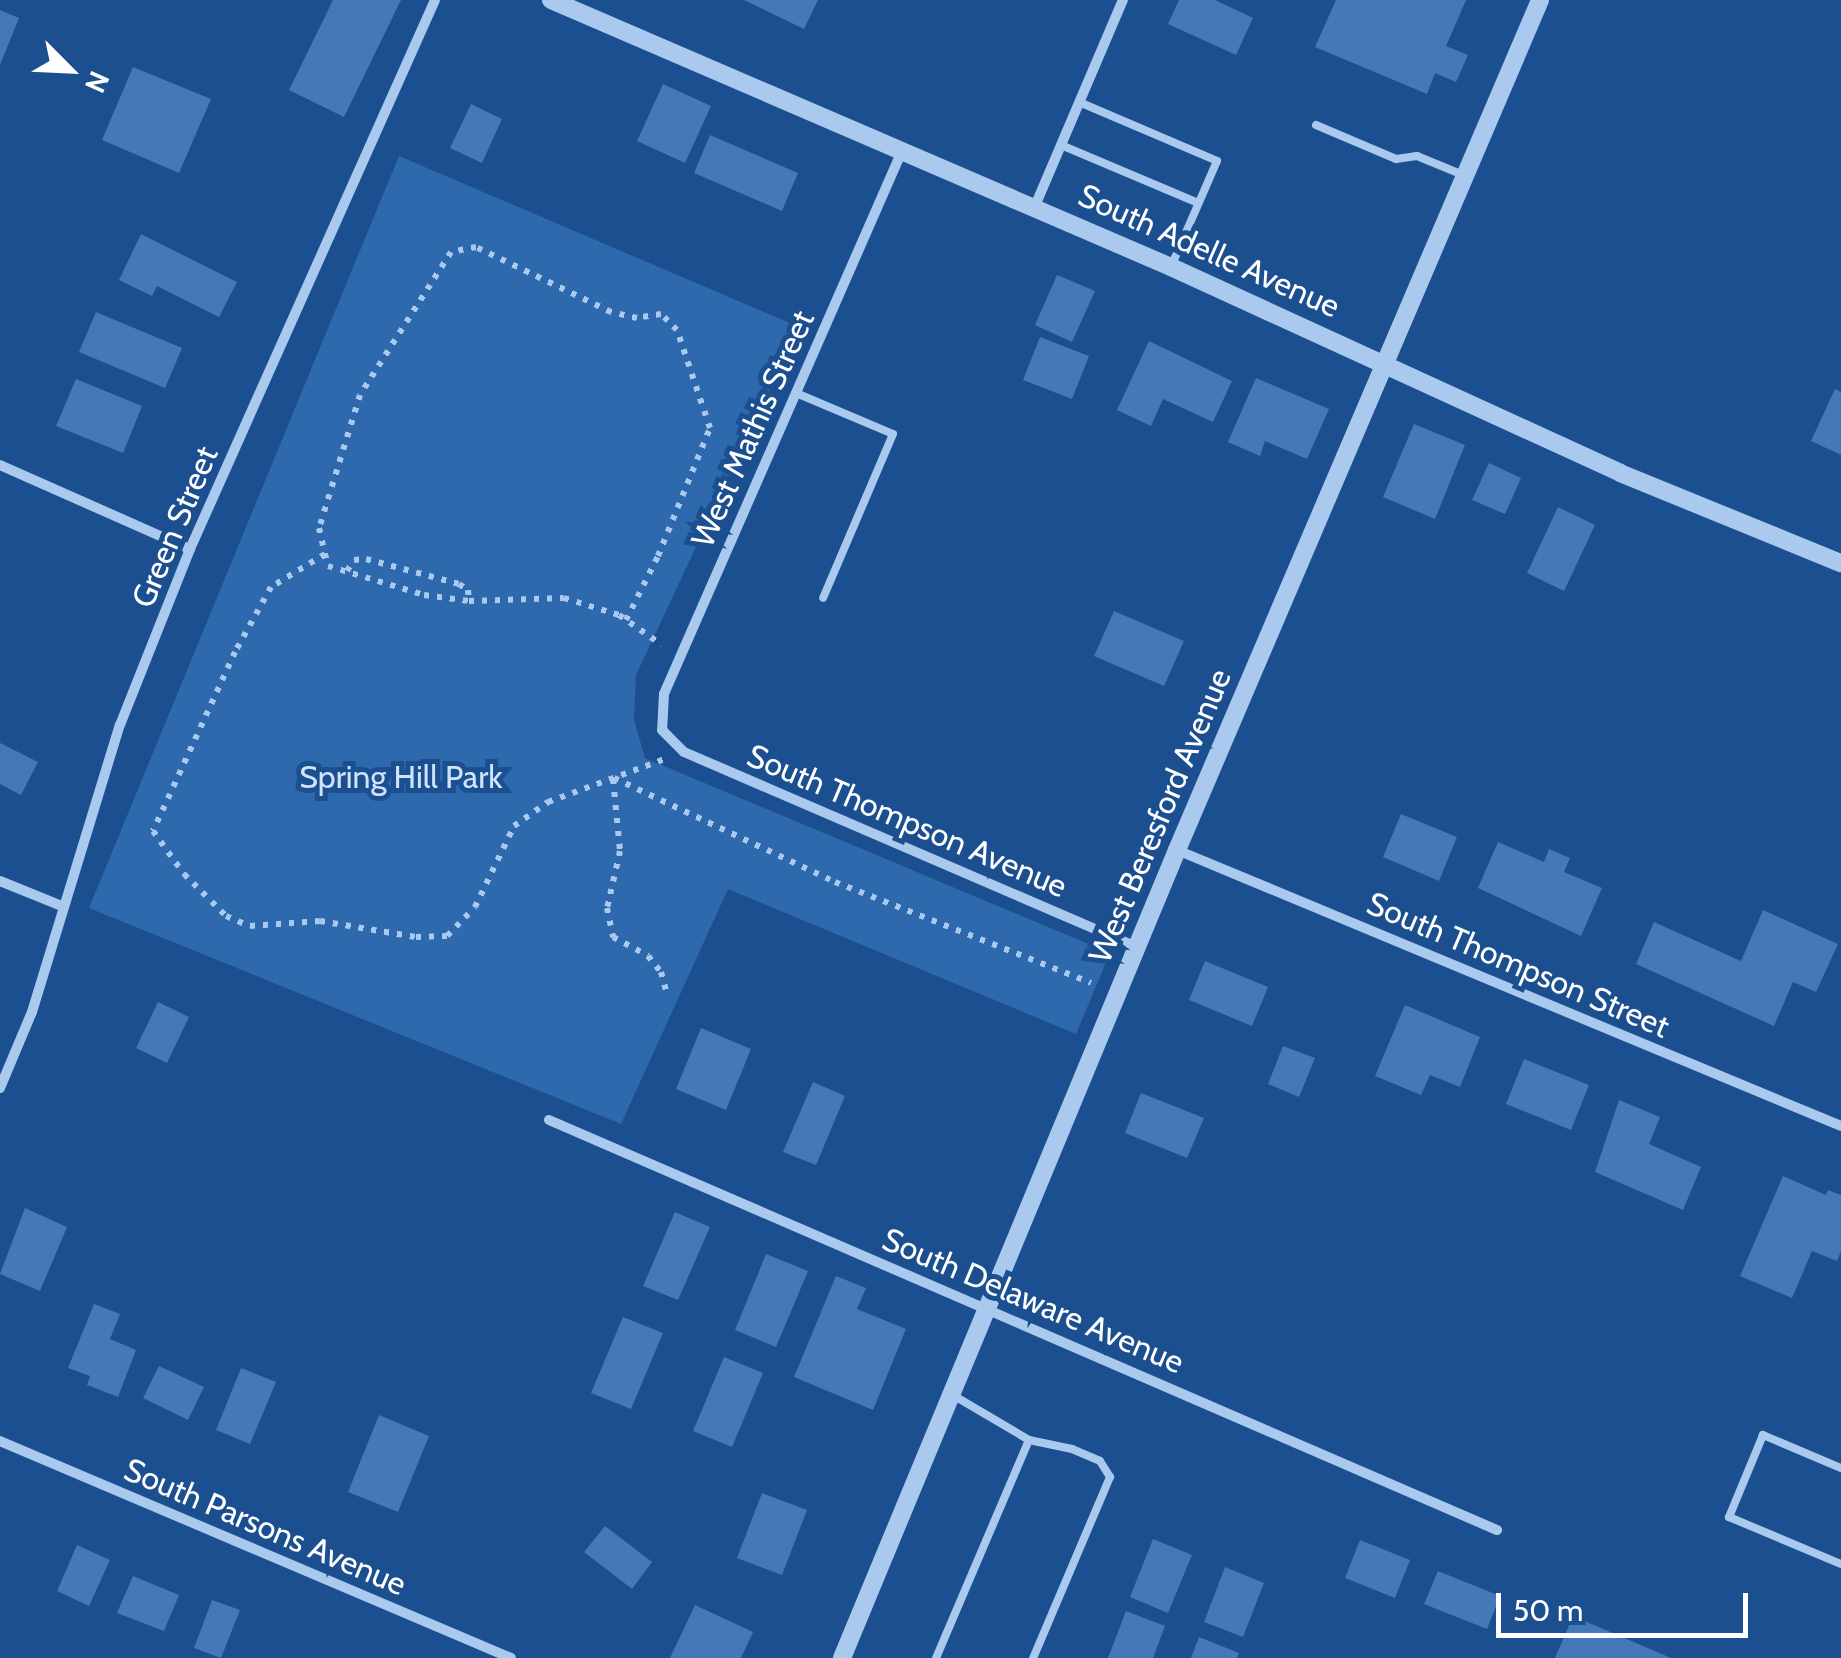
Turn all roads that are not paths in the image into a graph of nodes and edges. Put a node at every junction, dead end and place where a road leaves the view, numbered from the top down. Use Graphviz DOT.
graph roads {
  1 [pos="435,0"];
  2 [pos="551,0"];
  3 [pos="1123,0"];
  4 [pos="1540,0"];
  5 [pos="1079,102"];
  6 [pos="1316,125"];
  7 [pos="1061,145"];
  8 [pos="902,151"];
  9 [pos="1463,175"];
  10 [pos="1198,203"];
  11 [pos="1034,206"];
  12 [pos="1172,266"];
  13 [pos="1386,362"];
  14 [pos="796,393"];
  15 [pos="0,466"];
  16 [pos="190,549"];
  17 [pos="1841,563"];
  18 [pos="823,598"];
  19 [pos="662,730"];
  20 [pos="1176,850"];
  21 [pos="0,881"];
  22 [pos="64,907"];
  23 [pos="1138,948"];
  24 [pos="0,1088"];
  25 [pos="548,1120"];
  26 [pos="1841,1126"];
  27 [pos="987,1307"];
  28 [pos="951,1394"];
  29 [pos="1029,1440"];
  30 [pos="0,1442"];
  31 [pos="1841,1468"];
  32 [pos="1497,1530"];
  33 [pos="1841,1564"];
  34 [pos="510,1658"];
  35 [pos="842,1658"];
  36 [pos="936,1658"];
  37 [pos="1033,1658"];
  1 -- 16 [label="street, Green Street"];
  2 -- 8 [label="street, South Adelle Avenue"];
  3 -- 5 [label="street"];
  4 -- 9 [label="street, West Beresford Avenue"];
  5 -- 7 [label="street"];
  5 -- 10 [label="lane"];
  6 -- 9 [label="lane"];
  7 -- 10 [label="lane"];
  7 -- 11 [label="street"];
  8 -- 11 [label="street, South Adelle Avenue"];
  8 -- 14 [label="street, West Mathis Street"];
  9 -- 13 [label="street, West Beresford Avenue"];
  10 -- 12 [label="lane"];
  11 -- 12 [label="street, South Adelle Avenue"];
  12 -- 13 [label="street, South Adelle Avenue"];
  13 -- 17 [label="street, South Adelle Avenue"];
  13 -- 20 [label="street, West Beresford Avenue"];
  14 -- 18 [label="lane"];
  14 -- 19 [label="street, West Mathis Street"];
  15 -- 16 [label="street"];
  16 -- 22 [label="street, Green Street"];
  19 -- 23 [label="street, South Thompson Avenue"];
  20 -- 23 [label="street, West Beresford Avenue"];
  20 -- 26 [label="street, South Thompson Street"];
  21 -- 22 [label="street"];
  22 -- 24 [label="street, Green Street"];
  23 -- 27 [label="street, West Beresford Avenue"];
  25 -- 27 [label="street, South Delaware Avenue"];
  27 -- 28 [label="street, West Beresford Avenue"];
  27 -- 32 [label="street, South Delaware Avenue"];
  28 -- 29 [label="lane"];
  28 -- 35 [label="street, West Beresford Avenue"];
  29 -- 36 [label="lane"];
  29 -- 37 [label="lane"];
  30 -- 34 [label="street, South Parsons Avenue"];
  31 -- 33 [label="lane"];
}
